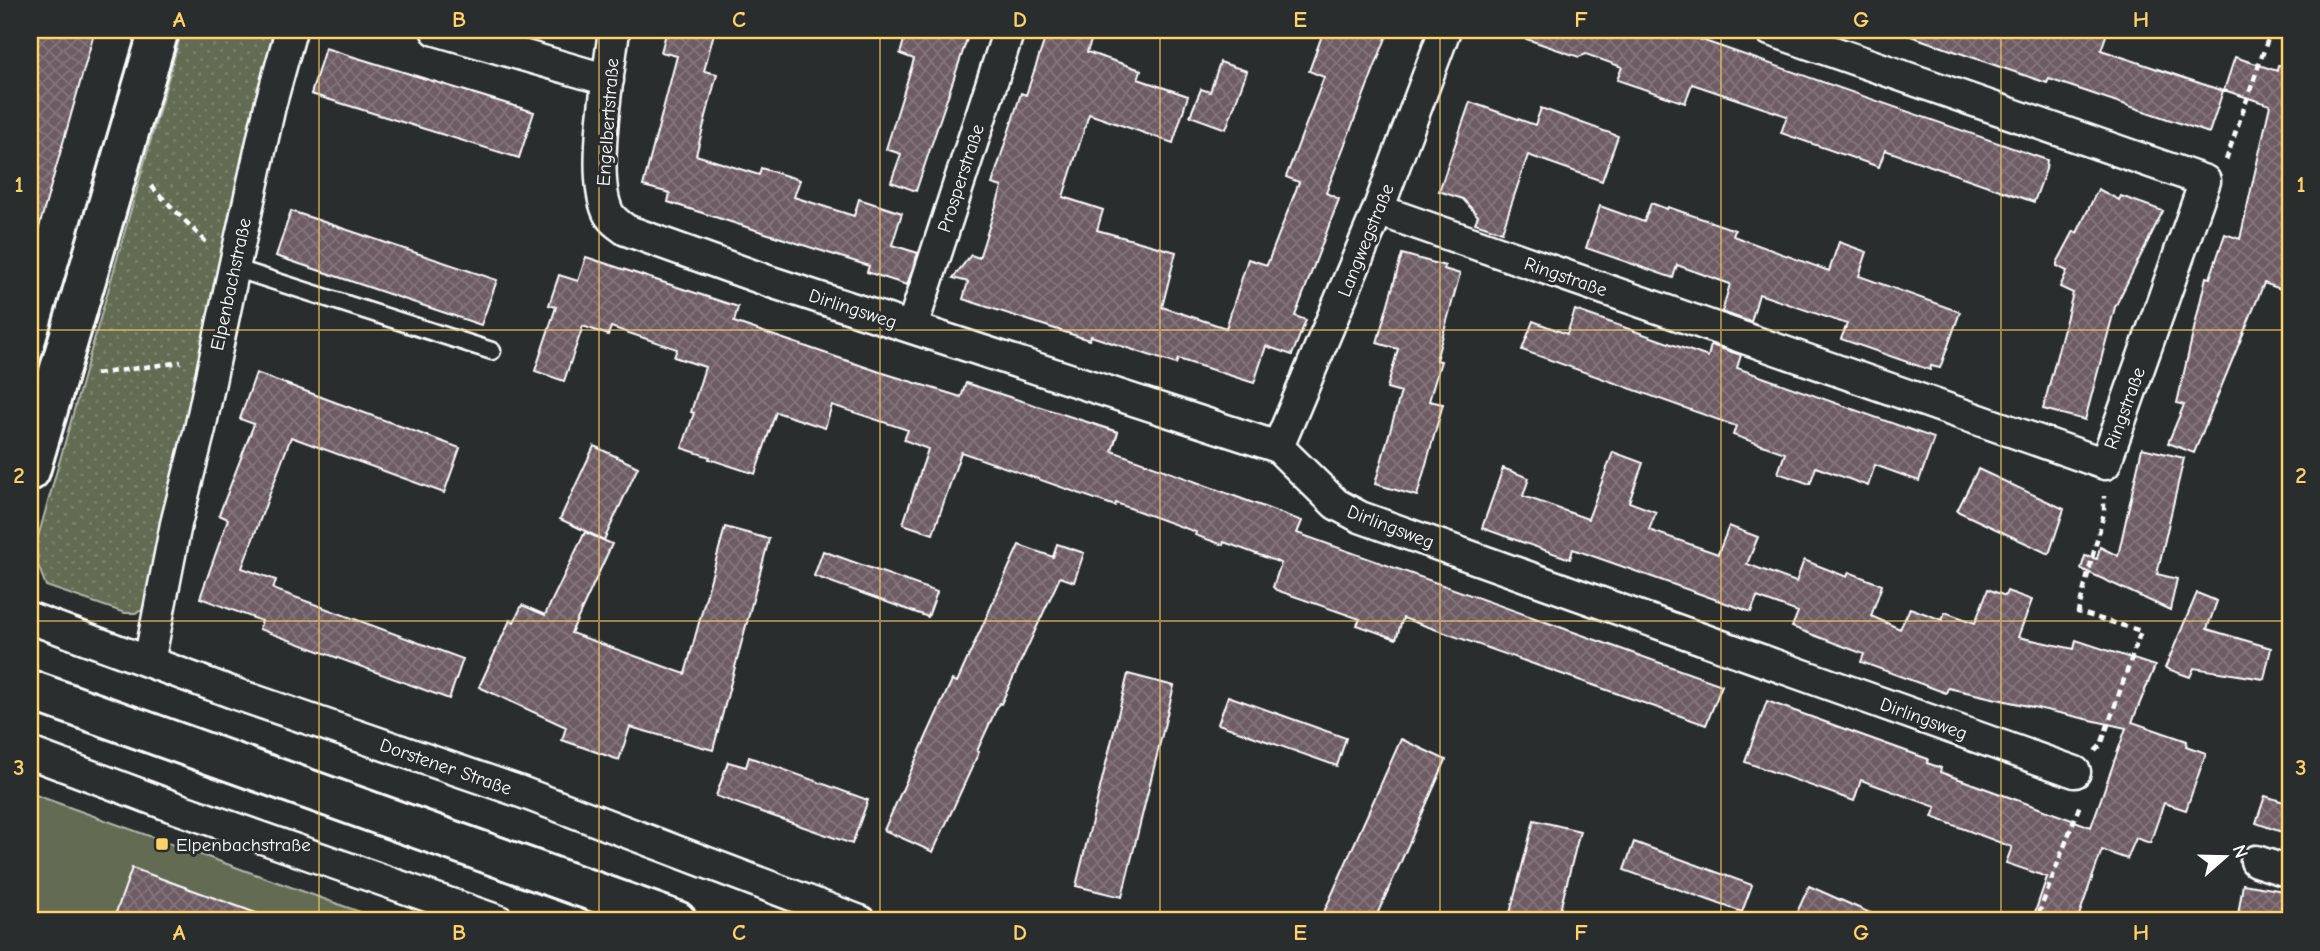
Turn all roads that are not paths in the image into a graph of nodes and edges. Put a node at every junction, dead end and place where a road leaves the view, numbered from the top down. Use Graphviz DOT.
graph roads {
  1 [pos="159,30"];
  2 [pos="290,30"];
  3 [pos="436,30"];
  4 [pos="614,30"];
  5 [pos="1009,30"];
  6 [pos="1445,30"];
  7 [pos="1770,30"];
  8 [pos="608,80"];
  9 [pos="1378,210"];
  10 [pos="608,214"];
  11 [pos="234,268"];
  12 [pos="912,327"];
  13 [pos="492,351"];
  14 [pos="1278,447"];
  15 [pos="30,471"];
  16 [pos="30,618"];
  17 [pos="149,663"];
  18 [pos="30,690"];
  19 [pos="30,753"];
  20 [pos="2075,772"];
  21 [pos="2256,860"];
  22 [pos="2290,872"];
  23 [pos="499,921"];
  24 [pos="677,921"];
  25 [pos="860,921"];
  1 -- 15 [label="main road"];
  2 -- 11 [label="street, Elpenbachstraße"];
  3 -- 8 [label="street"];
  4 -- 8 [label="street, Engelbertstraße"];
  5 -- 12 [label="street, Prosperstraße"];
  6 -- 9 [label="street, Langwegstraße"];
  7 -- 9 [label="street, Ringstraße"];
  8 -- 10 [label="street, Engelbertstraße"];
  9 -- 14 [label="street, Langwegstraße"];
  10 -- 12 [label="street, Dirlingsweg"];
  11 -- 13 [label="lane"];
  11 -- 17 [label="street, Elpenbachstraße"];
  12 -- 14 [label="street, Dirlingsweg"];
  14 -- 20 [label="street, Dirlingsweg"];
  16 -- 17 [label="street, Dorstener Straße"];
  17 -- 25 [label="street, Dorstener Straße"];
  18 -- 24 [label="main road"];
  19 -- 23 [label="street"];
  21 -- 22 [label="street"];
}
